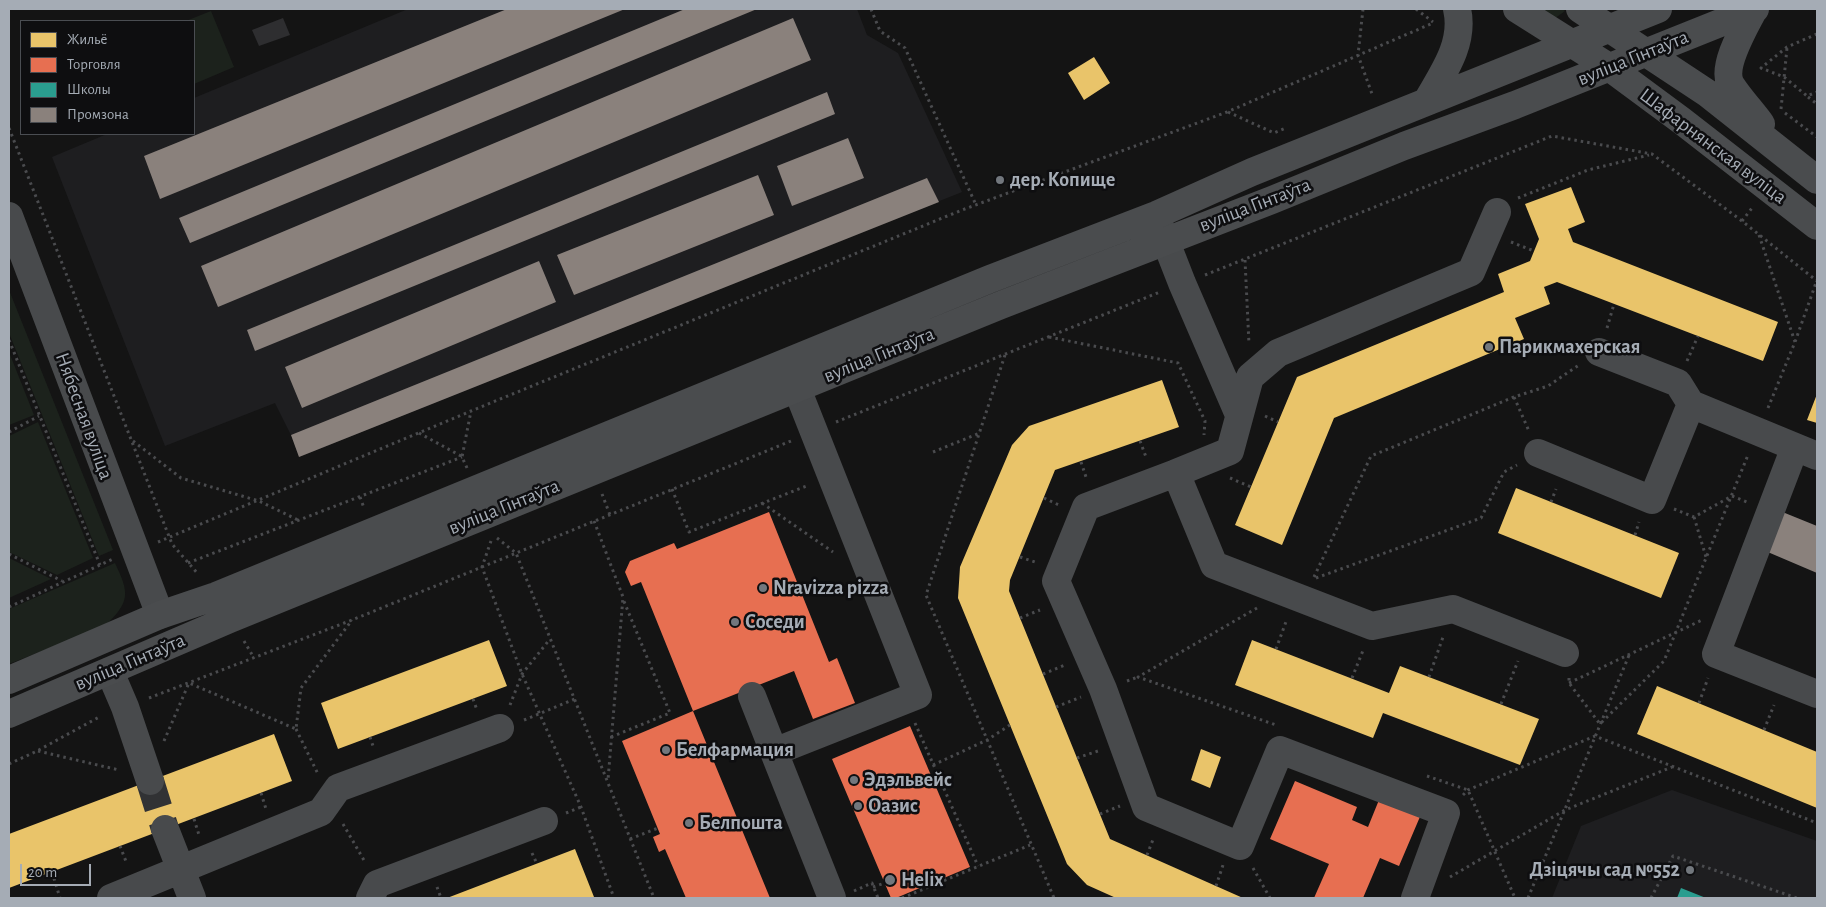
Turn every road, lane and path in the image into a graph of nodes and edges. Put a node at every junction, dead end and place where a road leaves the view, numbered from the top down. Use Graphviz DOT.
graph roads {
  1 [pos="871,9"];
  2 [pos="1363,9"];
  3 [pos="1416,9"];
  4 [pos="1457,9"];
  5 [pos="1517,9"];
  6 [pos="1580,9"];
  7 [pos="1658,9"];
  8 [pos="1754,9"];
  9 [pos="1609,29"];
  10 [pos="1817,34"];
  11 [pos="1570,44"];
  12 [pos="1787,47"];
  13 [pos="1645,53"];
  14 [pos="1358,55"];
  15 [pos="1609,67"];
  16 [pos="1784,77"];
  17 [pos="1381,91"];
  18 [pos="1817,92"];
  19 [pos="1372,94"];
  20 [pos="1807,96"];
  21 [pos="1364,97"];
  22 [pos="1427,101"];
  23 [pos="1817,104"];
  24 [pos="1227,112"];
  25 [pos="1289,127"];
  26 [pos="9,128"];
  27 [pos="1817,136"];
  28 [pos="1783,154"];
  29 [pos="1817,180"];
  30 [pos="976,205"];
  31 [pos="1497,212"];
  32 [pos="1156,215"];
  33 [pos="9,216"];
  34 [pos="1817,226"];
  35 [pos="1759,234"];
  36 [pos="1166,240"];
  37 [pos="1245,260"];
  38 [pos="1817,280"];
  39 [pos="1049,337"];
  40 [pos="9,340"];
  41 [pos="1796,342"];
  42 [pos="1600,352"];
  43 [pos="1005,354"];
  44 [pos="786,362"];
  45 [pos="1250,377"];
  46 [pos="796,388"];
  47 [pos="1514,397"];
  48 [pos="1691,404"];
  49 [pos="470,411"];
  50 [pos="1238,415"];
  51 [pos="39,416"];
  52 [pos="9,432"];
  53 [pos="1758,432"];
  54 [pos="419,433"];
  55 [pos="980,433"];
  56 [pos="131,439"];
  57 [pos="933,452"];
  58 [pos="1806,452"];
  59 [pos="1538,453"];
  60 [pos="462,457"];
  61 [pos="1210,459"];
  62 [pos="1176,474"];
  63 [pos="831,476"];
  64 [pos="691,482"];
  65 [pos="672,489"];
  66 [pos="1732,496"];
  67 [pos="259,500"];
  68 [pos="1652,500"];
  69 [pos="762,503"];
  70 [pos="1694,517"];
  71 [pos="299,520"];
  72 [pos="594,521"];
  73 [pos="493,534"];
  74 [pos="169,538"];
  75 [pos="134,550"];
  76 [pos="834,552"];
  77 [pos="516,553"];
  78 [pos="9,554"];
  79 [pos="1706,559"];
  80 [pos="188,564"];
  81 [pos="100,565"];
  82 [pos="482,567"];
  83 [pos="1314,579"];
  84 [pos="62,581"];
  85 [pos="623,597"];
  86 [pos="1735,604"];
  87 [pos="9,606"];
  88 [pos="1453,609"];
  89 [pos="160,615"];
  90 [pos="352,620"];
  91 [pos="1372,626"];
  92 [pos="1676,632"];
  93 [pos="1526,637"];
  94 [pos="550,639"];
  95 [pos="172,644"];
  96 [pos="1565,653"];
  97 [pos="1630,653"];
  98 [pos="110,672"];
  99 [pos="522,674"];
  100 [pos="1429,677"];
  101 [pos="1352,678"];
  102 [pos="9,680"];
  103 [pos="188,683"];
  104 [pos="1569,683"];
  105 [pos="1817,694"];
  106 [pos="752,696"];
  107 [pos="575,699"];
  108 [pos="1501,704"];
  109 [pos="125,708"];
  110 [pos="9,714"];
  111 [pos="540,714"];
  112 [pos="1600,724"];
  113 [pos="1010,725"];
  114 [pos="500,728"];
  115 [pos="296,729"];
  116 [pos="1595,736"];
  117 [pos="611,737"];
  118 [pos="987,740"];
  119 [pos="37,751"];
  120 [pos="774,752"];
  121 [pos="9,764"];
  122 [pos="934,765"];
  123 [pos="1672,767"];
  124 [pos="149,778"];
  125 [pos="607,782"];
  126 [pos="330,799"];
  127 [pos="1565,810"];
  128 [pos="1446,813"];
  129 [pos="544,821"];
  130 [pos="1817,823"];
  131 [pos="658,828"];
  132 [pos="165,829"];
  133 [pos="630,839"];
  134 [pos="1030,845"];
  135 [pos="1240,846"];
  136 [pos="181,870"];
  137 [pos="52,872"];
  138 [pos="885,883"];
  139 [pos="374,891"];
  140 [pos="60,898"];
  141 [pos="112,898"];
  142 [pos="192,898"];
  143 [pos="614,898"];
  144 [pos="654,898"];
  145 [pos="832,898"];
  146 [pos="878,898"];
  147 [pos="902,898"];
  148 [pos="1047,898"];
  149 [pos="1053,898"];
  150 [pos="1270,898"];
  151 [pos="1415,898"];
  152 [pos="1528,898"];
  153 [pos="1651,898"];
  154 [pos="1797,898"];
  1 -- 30 [label="path"];
  2 -- 14 [label="path"];
  3 -- 14 [label="path"];
  4 -- 22 [label="main road"];
  5 -- 11 [label="main road, Шафарнянская вуліца"];
  6 -- 9 [label="main road, Шафарнянская вуліца"];
  7 -- 9 [label="main road, вуліца Гінтаўта"];
  8 -- 13 [label="main road, вуліца Гінтаўта"];
  8 -- 28 [label="main road"];
  9 -- 11 [label="main road, вуліца Гінтаўта"];
  9 -- 13 [label="main road, Шафарнянская вуліца"];
  10 -- 12 [label="path"];
  11 -- 15 [label="main road, Шафарнянская вуліца"];
  11 -- 22 [label="main road, вуліца Гінтаўта"];
  12 -- 16 [label="path"];
  12 -- 16 [label="path"];
  13 -- 15 [label="main road, вуліца Гінтаўта"];
  13 -- 28 [label="main road, Шафарнянская вуліца"];
  14 -- 19 [label="path"];
  14 -- 24 [label="path"];
  15 -- 34 [label="main road, Шафарнянская вуліца"];
  15 -- 36 [label="main road, вуліца Гінтаўта"];
  16 -- 20 [label="path"];
  16 -- 27 [label="path"];
  17 -- 19 [label="path"];
  18 -- 20 [label="path"];
  19 -- 21 [label="path"];
  20 -- 23 [label="path"];
  22 -- 32 [label="main road, вуліца Гінтаўта"];
  24 -- 25 [label="path"];
  24 -- 30 [label="path"];
  26 -- 56 [label="path"];
  28 -- 29 [label="main road, Шафарнянская вуліца"];
  30 -- 49 [label="path"];
  31 -- 35 [label="path"];
  31 -- 45 [label="street"];
  32 -- 36 [label="street"];
  32 -- 44 [label="main road, вуліца Гінтаўта"];
  33 -- 75 [label="street, Нябесная вуліца"];
  35 -- 38 [label="path"];
  35 -- 41 [label="path"];
  36 -- 46 [label="main road, вуліца Гінтаўта"];
  36 -- 50 [label="street"];
  37 -- 45 [label="path"];
  38 -- 41 [label="path"];
  39 -- 61 [label="path"];
  40 -- 51 [label="path"];
  41 -- 53 [label="path"];
  42 -- 48 [label="street"];
  43 -- 55 [label="path"];
  44 -- 46 [label="street"];
  44 -- 89 [label="main road, вуліца Гінтаўта"];
  45 -- 50 [label="street"];
  46 -- 63 [label="street"];
  46 -- 95 [label="main road, вуліца Гінтаўта"];
  47 -- 59 [label="path"];
  48 -- 53 [label="street"];
  48 -- 68 [label="street"];
  49 -- 54 [label="path"];
  49 -- 60 [label="path"];
  50 -- 61 [label="street"];
  51 -- 52 [label="path"];
  51 -- 81 [label="path"];
  53 -- 58 [label="street"];
  53 -- 66 [label="path"];
  54 -- 60 [label="path"];
  54 -- 67 [label="path"];
  55 -- 57 [label="path"];
  55 -- 118 [label="path"];
  56 -- 67 [label="path"];
  56 -- 74 [label="path"];
  58 -- 86 [label="street"];
  59 -- 68 [label="street"];
  59 -- 83 [label="path"];
  60 -- 71 [label="path"];
  61 -- 62 [label="street"];
  62 -- 91 [label="street"];
  62 -- 135 [label="street"];
  63 -- 69 [label="path"];
  63 -- 120 [label="street"];
  64 -- 65 [label="path"];
  65 -- 69 [label="path"];
  65 -- 72 [label="path"];
  66 -- 70 [label="path"];
  66 -- 79 [label="path"];
  67 -- 71 [label="path"];
  67 -- 74 [label="path"];
  68 -- 70 [label="path"];
  69 -- 76 [label="path"];
  70 -- 79 [label="path"];
  71 -- 80 [label="path"];
  72 -- 77 [label="path"];
  72 -- 85 [label="path"];
  73 -- 77 [label="path"];
  74 -- 75 [label="path"];
  75 -- 81 [label="path"];
  75 -- 89 [label="street, Нябесная вуліца"];
  77 -- 82 [label="path"];
  77 -- 94 [label="path"];
  78 -- 84 [label="path"];
  79 -- 92 [label="path"];
  81 -- 84 [label="path"];
  82 -- 90 [label="path"];
  82 -- 99 [label="path"];
  84 -- 87 [label="path"];
  85 -- 117 [label="path"];
  85 -- 117 [label="path"];
  86 -- 92 [label="path"];
  86 -- 105 [label="street"];
  88 -- 91 [label="street"];
  88 -- 93 [label="street"];
  88 -- 100 [label="path"];
  89 -- 95 [label="main road"];
  89 -- 102 [label="main road, вуліца Гінтаўта"];
  90 -- 103 [label="path"];
  90 -- 115 [label="path"];
  91 -- 101 [label="path"];
  92 -- 97 [label="path"];
  92 -- 112 [label="path"];
  93 -- 96 [label="street"];
  93 -- 108 [label="path"];
  94 -- 99 [label="path"];
  94 -- 107 [label="path"];
  95 -- 98 [label="main road, вуліца Гінтаўта"];
  96 -- 104 [label="path"];
  97 -- 104 [label="path"];
  97 -- 112 [label="path"];
  98 -- 109 [label="street"];
  98 -- 110 [label="main road, вуліца Гінтаўта"];
  99 -- 111 [label="path"];
  99 -- 114 [label="path"];
  103 -- 109 [label="path"];
  103 -- 115 [label="path"];
  103 -- 124 [label="path"];
  104 -- 112 [label="path"];
  106 -- 120 [label="street"];
  107 -- 111 [label="path"];
  107 -- 125 [label="path"];
  109 -- 119 [label="path"];
  109 -- 124 [label="street"];
  111 -- 114 [label="path"];
  111 -- 143 [label="path"];
  112 -- 116 [label="path"];
  113 -- 118 [label="path"];
  114 -- 126 [label="street"];
  115 -- 126 [label="path"];
  116 -- 123 [label="path"];
  116 -- 127 [label="path"];
  116 -- 128 [label="path"];
  117 -- 125 [label="path"];
  118 -- 122 [label="path"];
  118 -- 134 [label="path"];
  119 -- 121 [label="path"];
  119 -- 124 [label="path"];
  120 -- 145 [label="street"];
  123 -- 127 [label="path"];
  123 -- 130 [label="path"];
  125 -- 133 [label="path"];
  126 -- 136 [label="street"];
  126 -- 139 [label="path"];
  127 -- 151 [label="path"];
  127 -- 152 [label="path"];
  128 -- 135 [label="street"];
  128 -- 151 [label="street"];
  129 -- 139 [label="street"];
  131 -- 133 [label="path"];
  132 -- 136 [label="street"];
  133 -- 144 [label="path"];
  134 -- 147 [label="path"];
  134 -- 149 [label="path"];
  135 -- 150 [label="path"];
  136 -- 141 [label="street"];
  136 -- 142 [label="street"];
  137 -- 140 [label="path"];
  138 -- 146 [label="path"];
  148 -- 149 [label="path"];
  153 -- 154 [label="path"];
}
